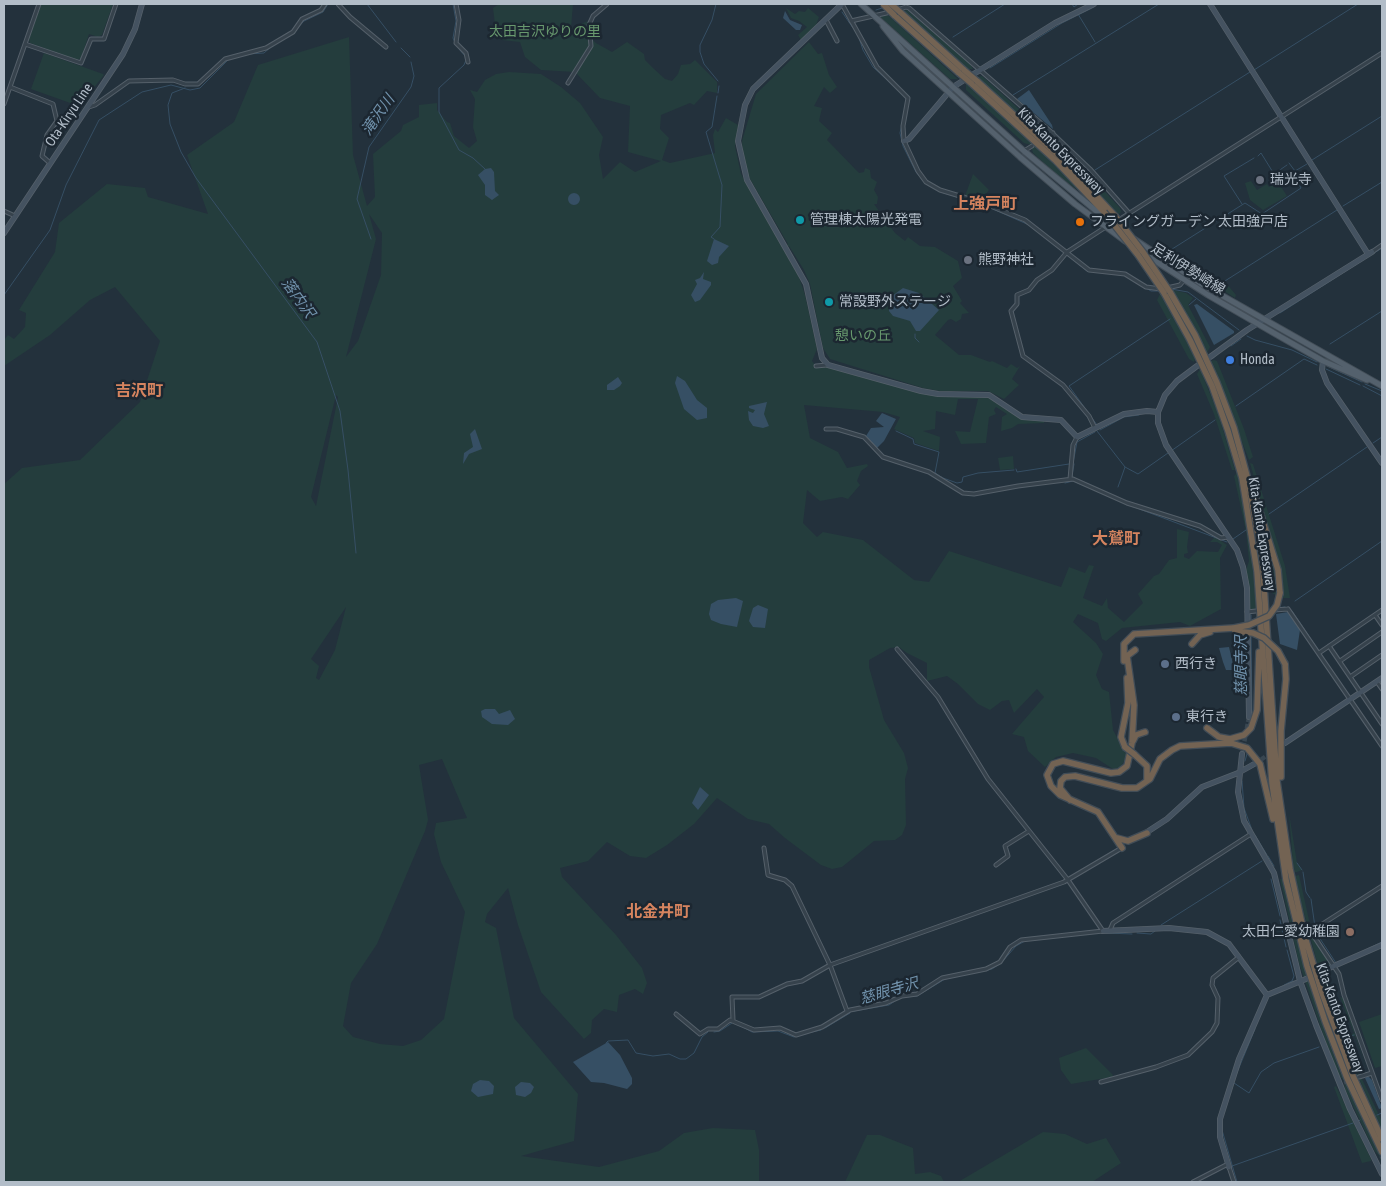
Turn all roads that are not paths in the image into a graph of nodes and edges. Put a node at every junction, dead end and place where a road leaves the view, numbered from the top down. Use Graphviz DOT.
graph roads {
  1 [pos="38,4"];
  2 [pos="116,4"];
  3 [pos="142,4"];
  4 [pos="325,4"];
  5 [pos="338,4"];
  6 [pos="456,4"];
  7 [pos="607,4"];
  8 [pos="842,4"];
  9 [pos="861,4"];
  10 [pos="883,4"];
  11 [pos="891,4"];
  12 [pos="1094,4"];
  13 [pos="1210,4"];
  14 [pos="873,14"];
  15 [pos="897,14"];
  16 [pos="826,20"];
  17 [pos="851,21"];
  18 [pos="837,41"];
  19 [pos="25,44"];
  20 [pos="386,47"];
  21 [pos="1382,53"];
  22 [pos="468,62"];
  23 [pos="980,70"];
  24 [pos="568,83"];
  25 [pos="974,83"];
  26 [pos="10,87"];
  27 [pos="951,90"];
  28 [pos="4,104"];
  29 [pos="88,106"];
  30 [pos="1281,117"];
  31 [pos="1053,133"];
  32 [pos="1048,136"];
  33 [pos="904,141"];
  34 [pos="1032,146"];
  35 [pos="1024,151"];
  36 [pos="50,163"];
  37 [pos="4,211"];
  38 [pos="1129,213"];
  39 [pos="15,216"];
  40 [pos="1111,224"];
  41 [pos="1105,226"];
  42 [pos="4,233"];
  43 [pos="1382,245"];
  44 [pos="1067,252"];
  45 [pos="1370,253"];
  46 [pos="1184,280"];
  47 [pos="1167,292"];
  48 [pos="1264,320"];
  49 [pos="1257,323"];
  50 [pos="1308,344"];
  51 [pos="1210,356"];
  52 [pos="1332,357"];
  53 [pos="1323,361"];
  54 [pos="828,365"];
  55 [pos="816,366"];
  56 [pos="1198,366"];
  57 [pos="1382,387"];
  58 [pos="1158,412"];
  59 [pos="826,429"];
  60 [pos="1095,429"];
  61 [pos="1077,437"];
  62 [pos="1241,454"];
  63 [pos="1382,463"];
  64 [pos="1070,479"];
  65 [pos="1228,537"];
  66 [pos="1271,610"];
  67 [pos="1382,610"];
  68 [pos="1247,612"];
  69 [pos="1259,614"];
  70 [pos="1375,614"];
  71 [pos="1382,625"];
  72 [pos="1235,629"];
  73 [pos="1382,632"];
  74 [pos="1192,644"];
  75 [pos="1330,646"];
  76 [pos="897,650"];
  77 [pos="1135,650"];
  78 [pos="1319,653"];
  79 [pos="1382,654"];
  80 [pos="1340,662"];
  81 [pos="1350,677"];
  82 [pos="1382,678"];
  83 [pos="1377,682"];
  84 [pos="1382,689"];
  85 [pos="1361,693"];
  86 [pos="1351,700"];
  87 [pos="1248,717"];
  88 [pos="1382,724"];
  89 [pos="1207,728"];
  90 [pos="1145,732"];
  91 [pos="1132,743"];
  92 [pos="1285,743"];
  93 [pos="1382,746"];
  94 [pos="1242,754"];
  95 [pos="1256,763"];
  96 [pos="1238,774"];
  97 [pos="1140,787"];
  98 [pos="1070,800"];
  99 [pos="1282,811"];
  100 [pos="1029,831"];
  101 [pos="1147,833"];
  102 [pos="1114,834"];
  103 [pos="1251,834"];
  104 [pos="764,848"];
  105 [pos="1121,849"];
  106 [pos="1282,855"];
  107 [pos="996,865"];
  108 [pos="1068,880"];
  109 [pos="1382,886"];
  110 [pos="1110,930"];
  111 [pos="1103,931"];
  112 [pos="1382,945"];
  113 [pos="1239,957"];
  114 [pos="830,965"];
  115 [pos="1334,966"];
  116 [pos="1320,972"];
  117 [pos="1306,978"];
  118 [pos="1300,981"];
  119 [pos="1267,995"];
  120 [pos="847,1012"];
  121 [pos="676,1014"];
  122 [pos="733,1020"];
  123 [pos="1372,1072"];
  124 [pos="1359,1077"];
  125 [pos="1101,1082"];
  126 [pos="1382,1100"];
  127 [pos="1382,1139"];
  128 [pos="1379,1157"];
  129 [pos="1228,1165"];
  130 [pos="1382,1174"];
  131 [pos="1193,1182"];
  132 [pos="1234,1182"];
  1 -- 19 [label="street"];
  2 -- 19 [label="street"];
  3 -- 29 [label="street, Ota-Kiryu Line"];
  4 -- 29 [label="street"];
  5 -- 20 [label="street"];
  6 -- 22 [label="street"];
  7 -- 24 [label="street"];
  8 -- 16 [label="street"];
  8 -- 17 [label="street"];
  9 -- 14 [label="main road, 足利伊勢崎線"];
  10 -- 15 [label="highway, Kita-Kanto Expressway, bridge"];
  11 -- 15 [label="highway, Kita-Kanto Expressway, bridge"];
  12 -- 23 [label="street"];
  13 -- 30 [label="street"];
  14 -- 17 [label="street"];
  14 -- 23 [label="street"];
  14 -- 27 [label="main road, 足利伊勢崎線"];
  15 -- 25 [label="highway, Kita-Kanto Expressway, bridge"];
  16 -- 18 [label="street"];
  16 -- 54 [label="street"];
  17 -- 33 [label="street"];
  19 -- 26 [label="street"];
  21 -- 30 [label="street"];
  23 -- 27 [label="street"];
  23 -- 31 [label="street"];
  25 -- 47 [label="highway, Kita-Kanto Expressway, bridge"];
  25 -- 47 [label="highway, Kita-Kanto Expressway, bridge"];
  26 -- 28 [label="street"];
  26 -- 36 [label="street"];
  27 -- 33 [label="street"];
  27 -- 35 [label="main road, 足利伊勢崎線"];
  27 -- 41 [label="main road, 足利伊勢崎線"];
  29 -- 36 [label="street, Ota-Kiryu Line"];
  30 -- 38 [label="street"];
  30 -- 45 [label="street"];
  31 -- 32 [label="street"];
  31 -- 38 [label="street"];
  33 -- 44 [label="street"];
  34 -- 35 [label="street"];
  35 -- 40 [label="main road, 足利伊勢崎線"];
  36 -- 39 [label="street, Ota-Kiryu Line"];
  37 -- 39 [label="street"];
  38 -- 40 [label="street"];
  39 -- 42 [label="street, Ota-Kiryu Line"];
  40 -- 41 [label="street"];
  40 -- 48 [label="main road, 足利伊勢崎線"];
  41 -- 44 [label="street"];
  41 -- 46 [label="main road, 足利伊勢崎線"];
  43 -- 45 [label="street"];
  44 -- 46 [label="street"];
  44 -- 60 [label="street"];
  45 -- 48 [label="street"];
  46 -- 49 [label="main road, 足利伊勢崎線"];
  47 -- 62 [label="highway, Kita-Kanto Expressway"];
  47 -- 69 [label="highway, Kita-Kanto Expressway"];
  48 -- 49 [label="street"];
  48 -- 50 [label="main road, 足利伊勢崎線"];
  49 -- 51 [label="street"];
  49 -- 53 [label="main road, 足利伊勢崎線"];
  50 -- 52 [label="main road, 足利伊勢崎線"];
  50 -- 53 [label="main road"];
  52 -- 53 [label="main road"];
  52 -- 57 [label="main road, 足利伊勢崎線"];
  53 -- 57 [label="main road, 足利伊勢崎線"];
  53 -- 63 [label="street"];
  54 -- 55 [label="street"];
  54 -- 61 [label="street"];
  56 -- 58 [label="street"];
  58 -- 60 [label="street"];
  58 -- 65 [label="street"];
  59 -- 64 [label="street"];
  60 -- 61 [label="street"];
  61 -- 64 [label="street"];
  62 -- 72 [label="highway, bridge"];
  62 -- 99 [label="highway, Kita-Kanto Expressway"];
  64 -- 65 [label="street"];
  65 -- 68 [label="street"];
  66 -- 78 [label="street"];
  67 -- 70 [label="street"];
  68 -- 69 [label="street"];
  68 -- 87 [label="street"];
  69 -- 89 [label="highway"];
  69 -- 106 [label="highway, Kita-Kanto Expressway"];
  70 -- 71 [label="street"];
  70 -- 75 [label="street"];
  72 -- 74 [label="highway"];
  72 -- 97 [label="highway, bridge"];
  72 -- 99 [label="highway, bridge"];
  73 -- 80 [label="street"];
  75 -- 78 [label="street"];
  75 -- 80 [label="street"];
  76 -- 100 [label="street"];
  77 -- 91 [label="highway"];
  78 -- 86 [label="street"];
  79 -- 81 [label="street"];
  80 -- 81 [label="street"];
  81 -- 85 [label="street"];
  82 -- 83 [label="street"];
  83 -- 84 [label="street"];
  83 -- 85 [label="street"];
  85 -- 86 [label="street"];
  85 -- 88 [label="street"];
  86 -- 92 [label="street"];
  86 -- 93 [label="street"];
  90 -- 91 [label="highway"];
  91 -- 98 [label="highway"];
  94 -- 96 [label="street"];
  95 -- 96 [label="street"];
  96 -- 101 [label="street"];
  96 -- 103 [label="street"];
  97 -- 98 [label="highway"];
  97 -- 106 [label="highway"];
  98 -- 102 [label="highway"];
  99 -- 127 [label="highway, Kita-Kanto Expressway"];
  100 -- 107 [label="street"];
  100 -- 108 [label="street"];
  101 -- 102 [label="highway"];
  101 -- 105 [label="street"];
  102 -- 105 [label="highway"];
  103 -- 110 [label="street"];
  103 -- 118 [label="street"];
  104 -- 114 [label="street"];
  105 -- 108 [label="street"];
  106 -- 128 [label="highway, Kita-Kanto Expressway"];
  108 -- 111 [label="street"];
  108 -- 114 [label="street"];
  109 -- 115 [label="street"];
  110 -- 111 [label="street"];
  110 -- 113 [label="street"];
  111 -- 120 [label="street"];
  112 -- 115 [label="street"];
  113 -- 119 [label="street"];
  113 -- 125 [label="street"];
  114 -- 120 [label="street"];
  114 -- 122 [label="street"];
  115 -- 116 [label="street"];
  115 -- 123 [label="street"];
  117 -- 118 [label="street"];
  118 -- 119 [label="street"];
  118 -- 128 [label="street"];
  119 -- 129 [label="street"];
  120 -- 122 [label="street"];
  121 -- 122 [label="street"];
  123 -- 124 [label="street"];
  123 -- 126 [label="street"];
  128 -- 130 [label="street"];
  129 -- 131 [label="street"];
  129 -- 132 [label="street"];
}
